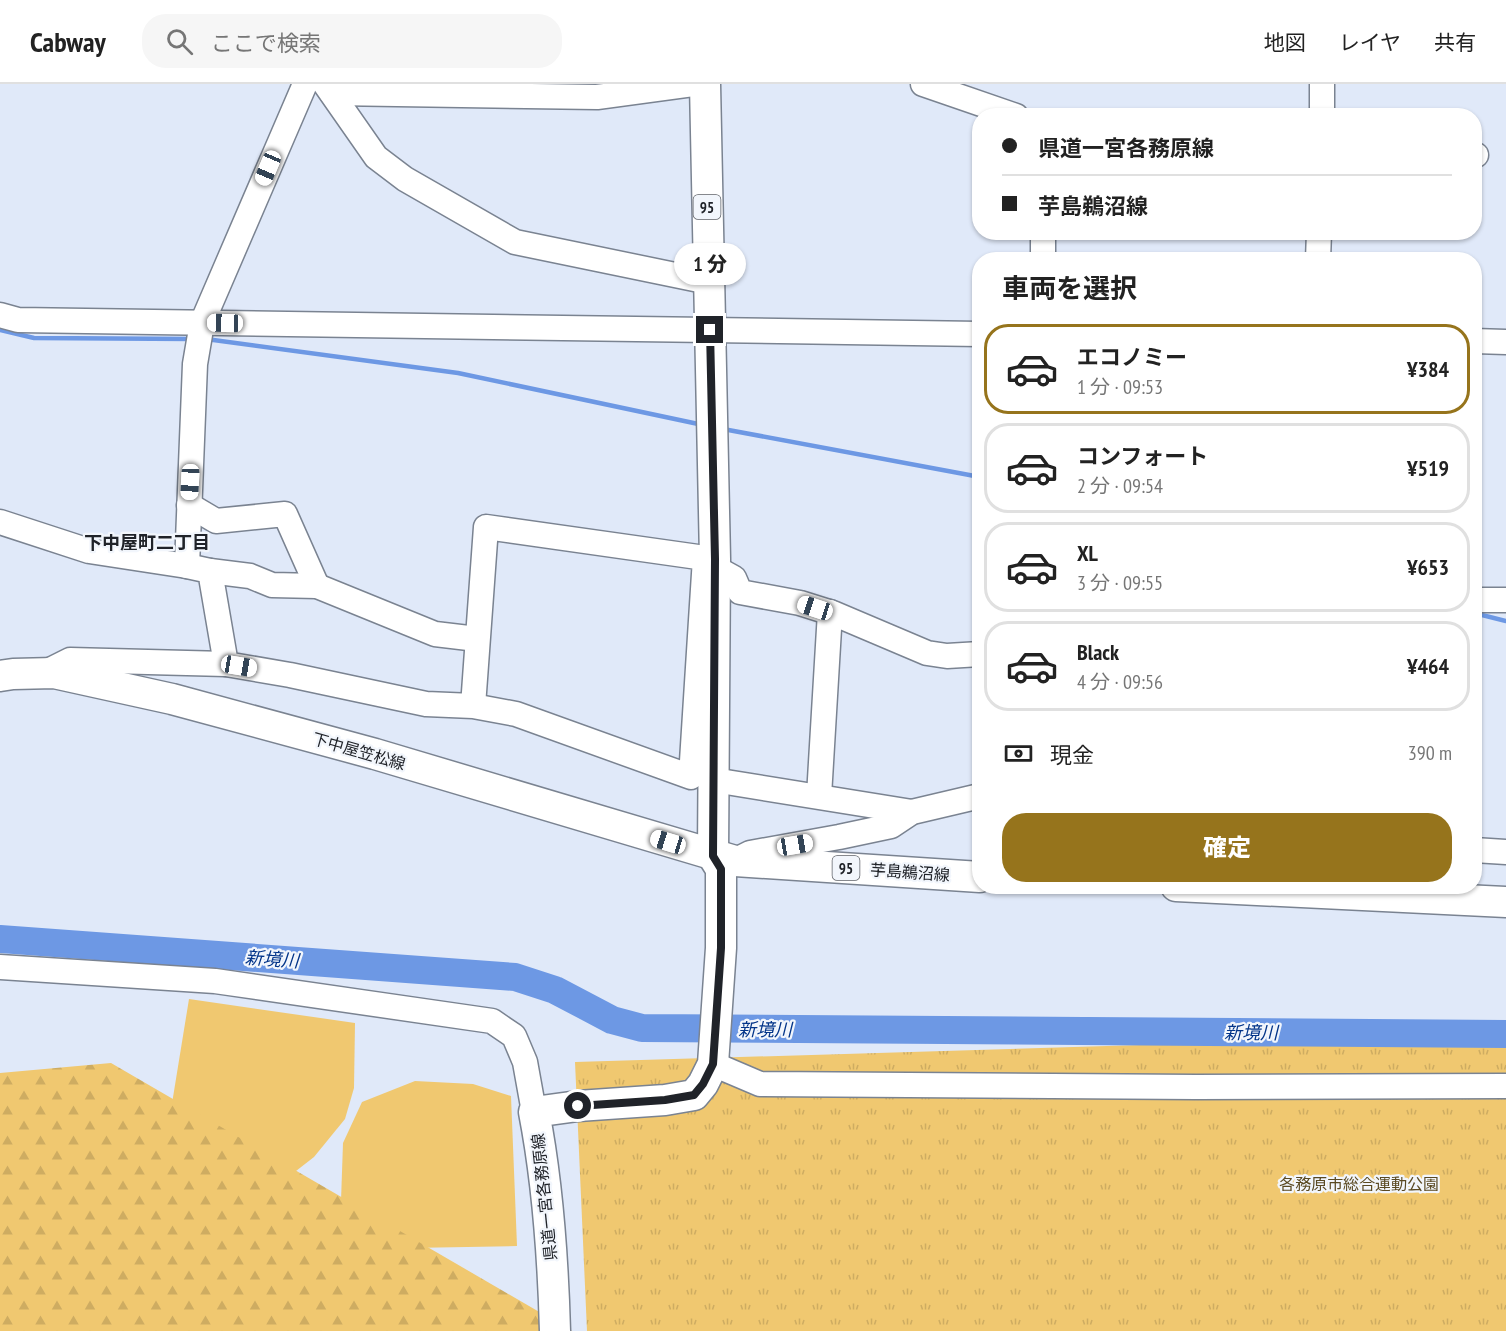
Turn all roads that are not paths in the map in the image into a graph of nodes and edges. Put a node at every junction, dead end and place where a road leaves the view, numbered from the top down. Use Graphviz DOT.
graph roads {
  1 [pos="305,84"];
  2 [pos="693,84"];
  3 [pos="705,84"];
  4 [pos="922,84"];
  5 [pos="1322,84"];
  6 [pos="328,88"];
  7 [pos="992,108"];
  8 [pos="1322,108"];
  9 [pos="709,282"];
  10 [pos="0,315"];
  11 [pos="710,330"];
  12 [pos="200,334"];
  13 [pos="972,334"];
  14 [pos="1482,341"];
  15 [pos="1506,342"];
  16 [pos="189,506"];
  17 [pos="0,522"];
  18 [pos="711,561"];
  19 [pos="198,568"];
  20 [pos="317,586"];
  21 [pos="1482,600"];
  22 [pos="1506,600"];
  23 [pos="830,612"];
  24 [pos="477,639"];
  25 [pos="972,654"];
  26 [pos="226,664"];
  27 [pos="44,673"];
  28 [pos="4,677"];
  29 [pos="473,706"];
  30 [pos="726,782"];
  31 [pos="819,796"];
  32 [pos="972,798"];
  33 [pos="912,812"];
  34 [pos="1482,850"];
  35 [pos="1506,852"];
  36 [pos="724,858"];
  37 [pos="972,876"];
  38 [pos="1341,894"];
  39 [pos="1506,902"];
  40 [pos="0,967"];
  41 [pos="713,1064"];
  42 [pos="1506,1086"];
  43 [pos="534,1112"];
  44 [pos="555,1331"];
  1 -- 12 [label="street"];
  2 -- 6 [label="street"];
  3 -- 9 [label="main road, 95"];
  4 -- 7 [label="street"];
  5 -- 8 [label="street"];
  6 -- 9 [label="street"];
  9 -- 11 [label="main road, 95"];
  10 -- 12 [label="street"];
  11 -- 12 [label="street"];
  11 -- 13 [label="street"];
  11 -- 18 [label="main road, 95"];
  12 -- 16 [label="street"];
  14 -- 15 [label="street"];
  16 -- 19 [label="street"];
  16 -- 20 [label="street"];
  17 -- 19 [label="street"];
  18 -- 23 [label="street"];
  18 -- 24 [label="street"];
  18 -- 29 [label="street"];
  18 -- 36 [label="main road, 95"];
  19 -- 20 [label="street"];
  19 -- 26 [label="street"];
  20 -- 24 [label="street"];
  21 -- 22 [label="street"];
  23 -- 25 [label="street"];
  23 -- 31 [label="street"];
  24 -- 29 [label="street"];
  26 -- 27 [label="street"];
  26 -- 29 [label="street"];
  27 -- 28 [label="main road, 下中屋笠松線"];
  27 -- 36 [label="main road, 下中屋笠松線"];
  30 -- 31 [label="street"];
  31 -- 33 [label="street"];
  32 -- 33 [label="street"];
  33 -- 36 [label="street"];
  34 -- 35 [label="street"];
  36 -- 37 [label="main road, 芋島鵜沼線 / 95"];
  36 -- 41 [label="main road, 県道一宮各務原線"];
  38 -- 39 [label="main road"];
  40 -- 43 [label="street"];
  41 -- 42 [label="street"];
  41 -- 43 [label="main road, 県道一宮各務原線"];
  43 -- 44 [label="main road, 県道一宮各務原線"];
}
